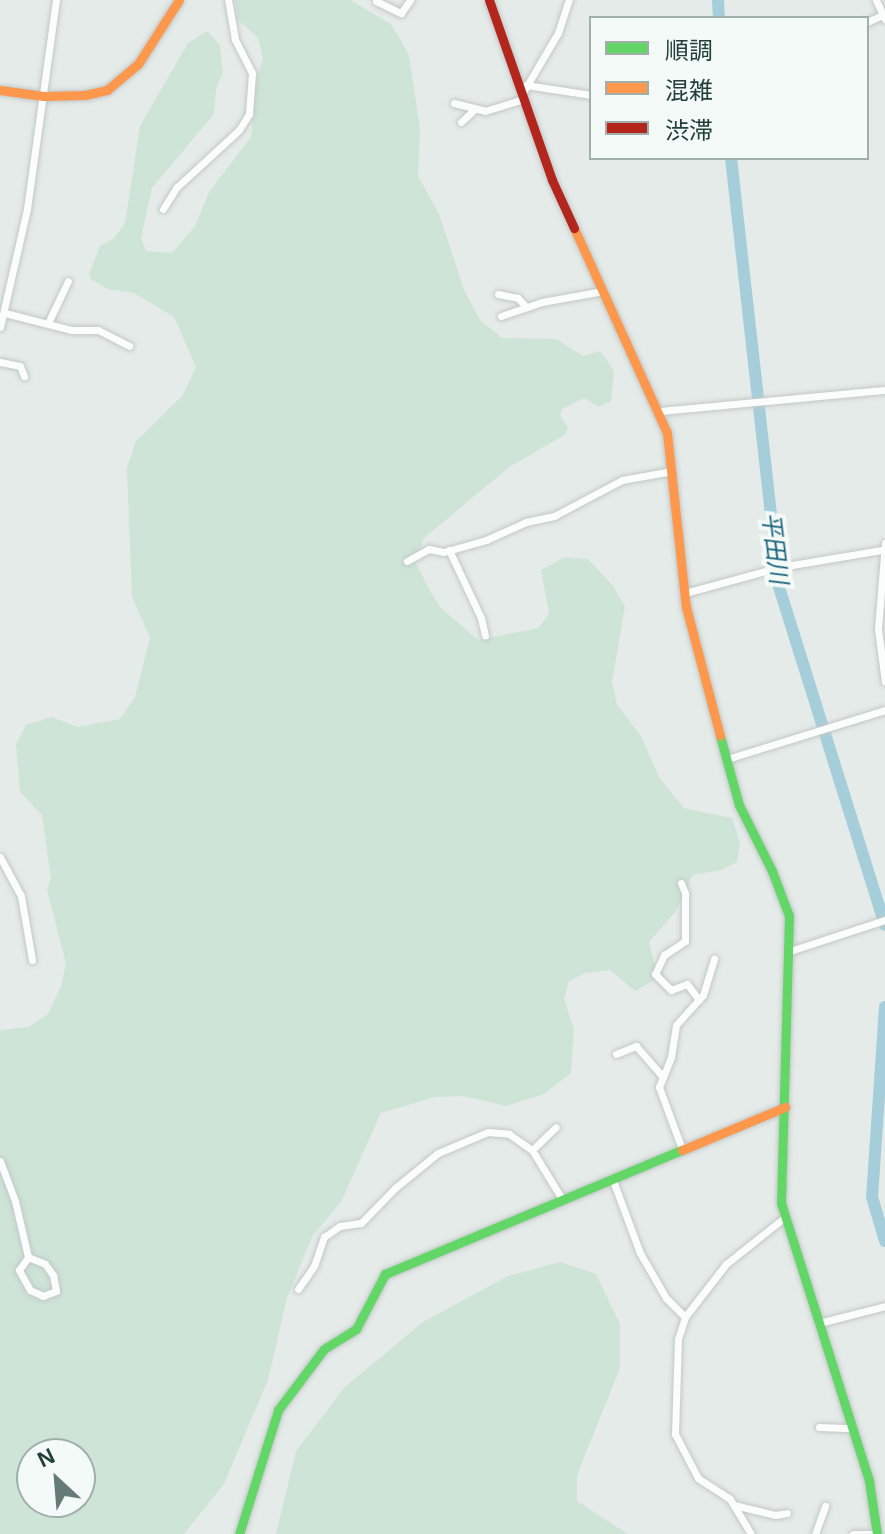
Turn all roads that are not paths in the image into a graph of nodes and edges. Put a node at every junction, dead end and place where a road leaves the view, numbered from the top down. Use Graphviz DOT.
graph roads {
  1 [pos="56,0"];
  2 [pos="179,0"];
  3 [pos="228,0"];
  4 [pos="410,0"];
  5 [pos="489,0"];
  6 [pos="569,0"];
  7 [pos="876,0"];
  8 [pos="376,1"];
  9 [pos="884,16"];
  10 [pos="0,90"];
  11 [pos="524,93"];
  12 [pos="589,95"];
  13 [pos="44,96"];
  14 [pos="454,103"];
  15 [pos="474,110"];
  16 [pos="461,122"];
  17 [pos="163,209"];
  18 [pos="68,281"];
  19 [pos="603,291"];
  20 [pos="498,294"];
  21 [pos="526,307"];
  22 [pos="501,316"];
  23 [pos="2,320"];
  24 [pos="49,321"];
  25 [pos="129,346"];
  26 [pos="0,362"];
  27 [pos="24,376"];
  28 [pos="885,390"];
  29 [pos="661,411"];
  30 [pos="672,471"];
  31 [pos="883,547"];
  32 [pos="449,550"];
  33 [pos="407,561"];
  34 [pos="685,593"];
  35 [pos="881,629"];
  36 [pos="485,636"];
  37 [pos="885,682"];
  38 [pos="885,710"];
  39 [pos="727,759"];
  40 [pos="0,857"];
  41 [pos="681,883"];
  42 [pos="882,921"];
  43 [pos="790,951"];
  44 [pos="714,959"];
  45 [pos="32,960"];
  46 [pos="699,1000"];
  47 [pos="616,1054"];
  48 [pos="663,1077"];
  49 [pos="785,1107"];
  50 [pos="556,1127"];
  51 [pos="682,1149"];
  52 [pos="532,1150"];
  53 [pos="0,1161"];
  54 [pos="612,1178"];
  55 [pos="562,1199"];
  56 [pos="785,1217"];
  57 [pos="28,1257"];
  58 [pos="298,1289"];
  59 [pos="885,1306"];
  60 [pos="685,1317"];
  61 [pos="819,1323"];
  62 [pos="819,1427"];
  63 [pos="852,1428"];
  64 [pos="734,1505"];
  65 [pos="825,1506"];
  66 [pos="787,1513"];
  67 [pos="239,1534"];
  68 [pos="751,1534"];
  69 [pos="815,1534"];
  70 [pos="853,1534"];
  71 [pos="877,1534"];
  1 -- 13 [label="street"];
  2 -- 13 [label="street"];
  3 -- 17 [label="street"];
  4 -- 8 [label="street"];
  5 -- 11 [label="street"];
  6 -- 11 [label="street"];
  7 -- 9 [label="street"];
  10 -- 13 [label="street"];
  11 -- 12 [label="street"];
  11 -- 15 [label="street"];
  11 -- 19 [label="street"];
  13 -- 23 [label="street"];
  14 -- 15 [label="street"];
  15 -- 16 [label="street"];
  18 -- 24 [label="street"];
  19 -- 21 [label="street"];
  19 -- 29 [label="street"];
  20 -- 21 [label="street"];
  21 -- 22 [label="street"];
  23 -- 24 [label="street"];
  24 -- 25 [label="street"];
  26 -- 27 [label="street"];
  28 -- 29 [label="street"];
  29 -- 30 [label="street"];
  30 -- 32 [label="street"];
  30 -- 34 [label="street"];
  31 -- 34 [label="street"];
  31 -- 35 [label="street"];
  32 -- 33 [label="street"];
  32 -- 36 [label="street"];
  34 -- 39 [label="street"];
  35 -- 37 [label="street"];
  38 -- 39 [label="street"];
  39 -- 43 [label="street"];
  40 -- 45 [label="street"];
  41 -- 46 [label="street"];
  42 -- 43 [label="street"];
  43 -- 49 [label="street"];
  44 -- 46 [label="street"];
  46 -- 48 [label="street"];
  47 -- 48 [label="street"];
  48 -- 51 [label="street"];
  49 -- 51 [label="street"];
  49 -- 56 [label="street"];
  50 -- 52 [label="street"];
  51 -- 54 [label="street"];
  52 -- 55 [label="street"];
  52 -- 58 [label="street"];
  53 -- 57 [label="street"];
  54 -- 55 [label="street"];
  54 -- 60 [label="street"];
  55 -- 67 [label="street"];
  56 -- 60 [label="street"];
  56 -- 61 [label="street"];
  57 -- 57 [label="street"];
  59 -- 61 [label="street"];
  60 -- 64 [label="street"];
  61 -- 63 [label="street"];
  62 -- 63 [label="street"];
  63 -- 71 [label="street"];
  64 -- 66 [label="street"];
  64 -- 68 [label="street"];
  65 -- 69 [label="street"];
  70 -- 71 [label="street"];
}
